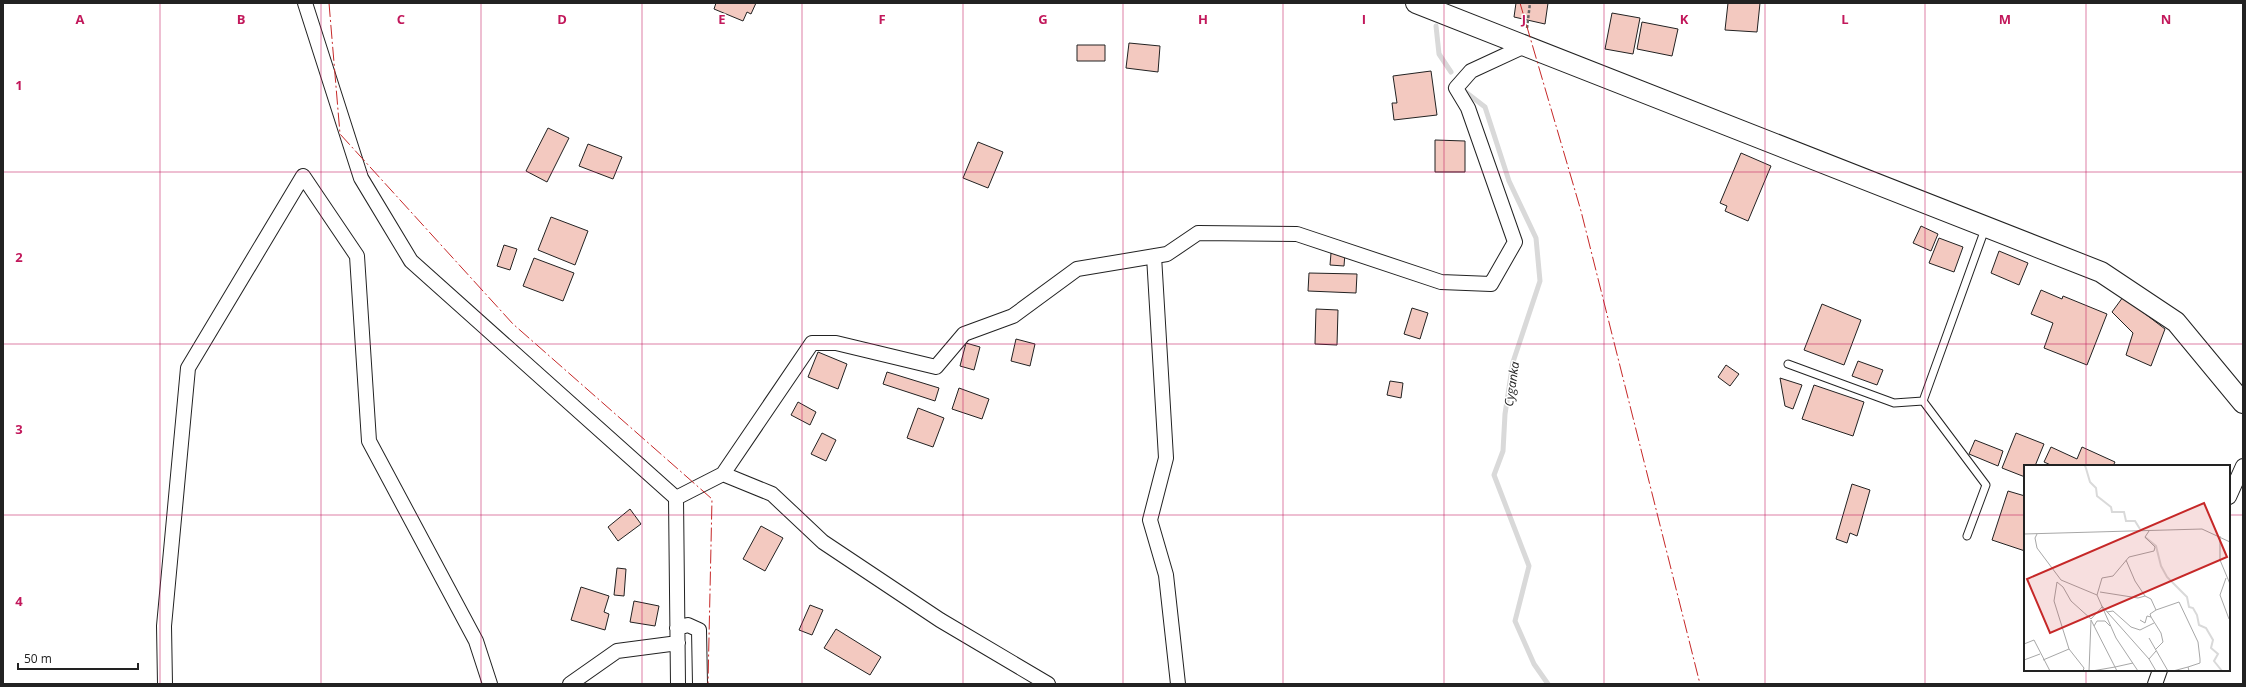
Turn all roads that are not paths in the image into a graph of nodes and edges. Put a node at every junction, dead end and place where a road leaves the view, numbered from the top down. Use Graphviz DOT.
graph roads {
  1 [pos="305,3"];
  2 [pos="1416,3"];
  3 [pos="1525,46"];
  4 [pos="1986,227"];
  5 [pos="1154,256"];
  6 [pos="1788,364"];
  7 [pos="1922,401"];
  8 [pos="2243,403"];
  9 [pos="2243,466"];
  10 [pos="723,474"];
  11 [pos="2230,495"];
  12 [pos="676,498"];
  13 [pos="1967,536"];
  14 [pos="678,628"];
  15 [pos="678,643"];
  16 [pos="2160,671"];
  17 [pos="165,684"];
  18 [pos="490,684"];
  19 [pos="570,684"];
  20 [pos="678,684"];
  21 [pos="700,684"];
  22 [pos="1048,684"];
  23 [pos="1178,684"];
  24 [pos="2155,684"];
  1 -- 12 [label="street"];
  2 -- 3 [label="street"];
  3 -- 4 [label="street"];
  3 -- 5 [label="street"];
  4 -- 7 [label="lane"];
  4 -- 8 [label="street"];
  5 -- 10 [label="street"];
  5 -- 23 [label="street"];
  6 -- 7 [label="lane"];
  7 -- 13 [label="lane"];
  9 -- 11 [label="street"];
  10 -- 12 [label="street"];
  10 -- 22 [label="street"];
  12 -- 14 [label="street"];
  14 -- 15 [label="street"];
  14 -- 21 [label="street"];
  15 -- 19 [label="street"];
  15 -- 20 [label="street"];
  16 -- 24 [label="street"];
  17 -- 18 [label="street"];
}
